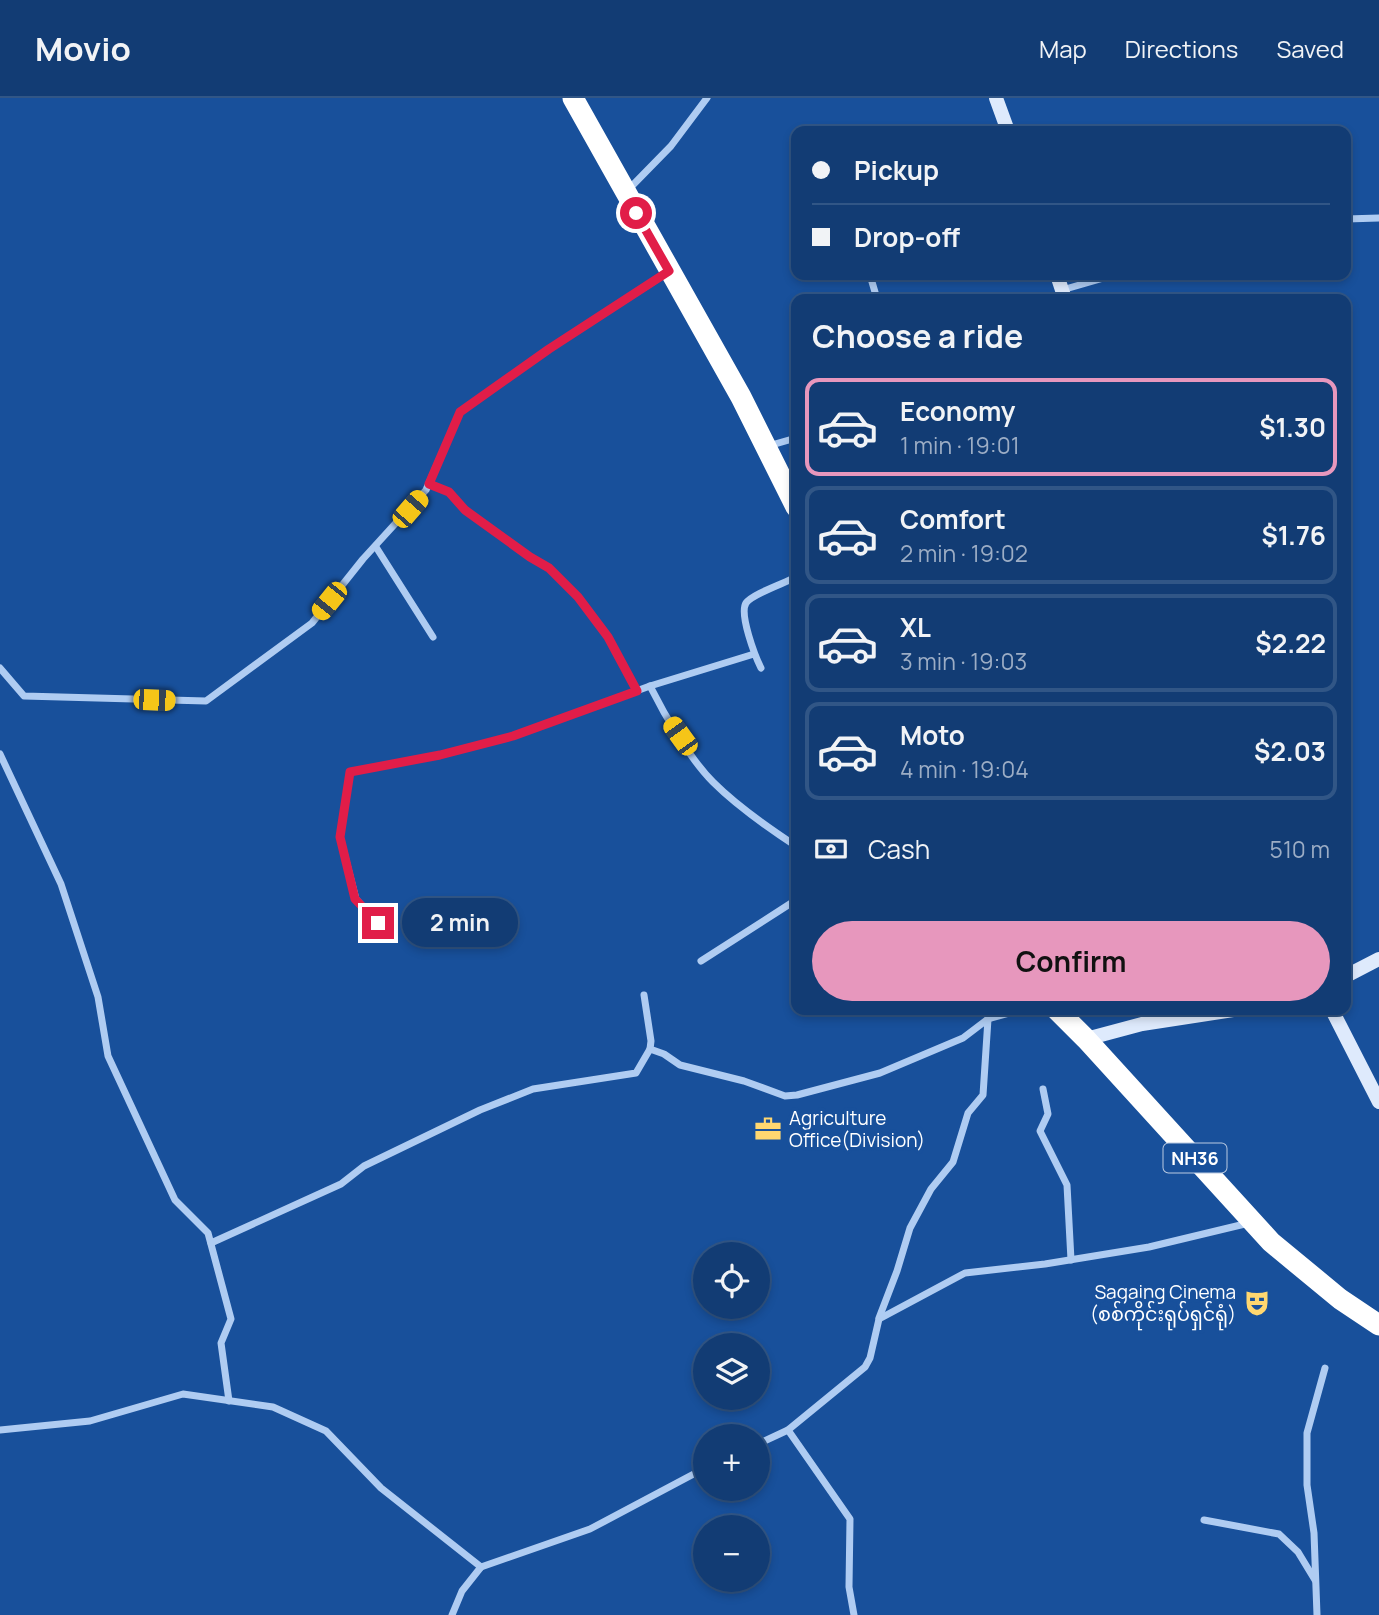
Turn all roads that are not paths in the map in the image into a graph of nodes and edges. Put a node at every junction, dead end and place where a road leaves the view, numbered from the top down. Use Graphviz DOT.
graph roads {
  1 [pos="573,98"];
  2 [pos="706,98"];
  3 [pos="996,98"];
  4 [pos="1006,126"];
  5 [pos="626,193"];
  6 [pos="1379,218"];
  7 [pos="1351,219"];
  8 [pos="669,271"];
  9 [pos="1102,280"];
  10 [pos="1066,294"];
  11 [pos="791,439"];
  12 [pos="768,446"];
  13 [pos="429,484"];
  14 [pos="791,496"];
  15 [pos="376,547"];
  16 [pos="791,579"];
  17 [pos="433,637"];
  18 [pos="754,654"];
  19 [pos="0,668"];
  20 [pos="761,668"];
  21 [pos="650,686"];
  22 [pos="637,691"];
  23 [pos="0,754"];
  24 [pos="791,843"];
  25 [pos="791,903"];
  26 [pos="378,923"];
  27 [pos="1379,959"];
  28 [pos="701,961"];
  29 [pos="1351,973"];
  30 [pos="644,995"];
  31 [pos="1002,1015"];
  32 [pos="1061,1015"];
  33 [pos="1200,1015"];
  34 [pos="1335,1015"];
  35 [pos="988,1019"];
  36 [pos="1086,1039"];
  37 [pos="650,1049"];
  38 [pos="1043,1089"];
  39 [pos="1379,1102"];
  40 [pos="1252,1222"];
  41 [pos="211,1242"];
  42 [pos="1071,1260"];
  43 [pos="1340,1299"];
  44 [pos="1379,1315"];
  45 [pos="879,1319"];
  46 [pos="1379,1325"];
  47 [pos="1325,1368"];
  48 [pos="229,1401"];
  49 [pos="0,1430"];
  50 [pos="788,1430"];
  51 [pos="770,1438"];
  52 [pos="693,1474"];
  53 [pos="1204,1520"];
  54 [pos="481,1567"];
  55 [pos="1316,1581"];
  56 [pos="452,1615"];
  57 [pos="853,1615"];
  58 [pos="1317,1615"];
  1 -- 5 [label="highway"];
  2 -- 5 [label="street"];
  3 -- 4 [label="street"];
  5 -- 8 [label="highway"];
  6 -- 7 [label="street"];
  8 -- 12 [label="highway"];
  8 -- 13 [label="street"];
  9 -- 10 [label="street"];
  11 -- 12 [label="street"];
  12 -- 14 [label="highway"];
  13 -- 15 [label="street"];
  13 -- 22 [label="street"];
  15 -- 17 [label="street"];
  15 -- 19 [label="street"];
  16 -- 18 [label="street"];
  18 -- 20 [label="street"];
  18 -- 21 [label="street"];
  21 -- 22 [label="street"];
  21 -- 24 [label="street"];
  22 -- 26 [label="street"];
  23 -- 41 [label="street"];
  25 -- 28 [label="street"];
  27 -- 29 [label="street"];
  30 -- 37 [label="street"];
  31 -- 35 [label="street"];
  32 -- 36 [label="highway, NH36"];
  33 -- 36 [label="street"];
  34 -- 39 [label="street"];
  35 -- 37 [label="street"];
  35 -- 45 [label="street"];
  36 -- 40 [label="highway, NH36"];
  37 -- 41 [label="street"];
  38 -- 42 [label="street"];
  40 -- 42 [label="street"];
  40 -- 43 [label="highway, NH36"];
  41 -- 48 [label="street"];
  42 -- 45 [label="street"];
  43 -- 44 [label="highway, NH36"];
  43 -- 46 [label="highway, NH36"];
  45 -- 50 [label="street"];
  47 -- 55 [label="street"];
  48 -- 49 [label="street"];
  48 -- 54 [label="street"];
  50 -- 51 [label="street"];
  50 -- 57 [label="street"];
  52 -- 54 [label="street"];
  53 -- 55 [label="street"];
  54 -- 56 [label="street"];
  55 -- 58 [label="street"];
}
